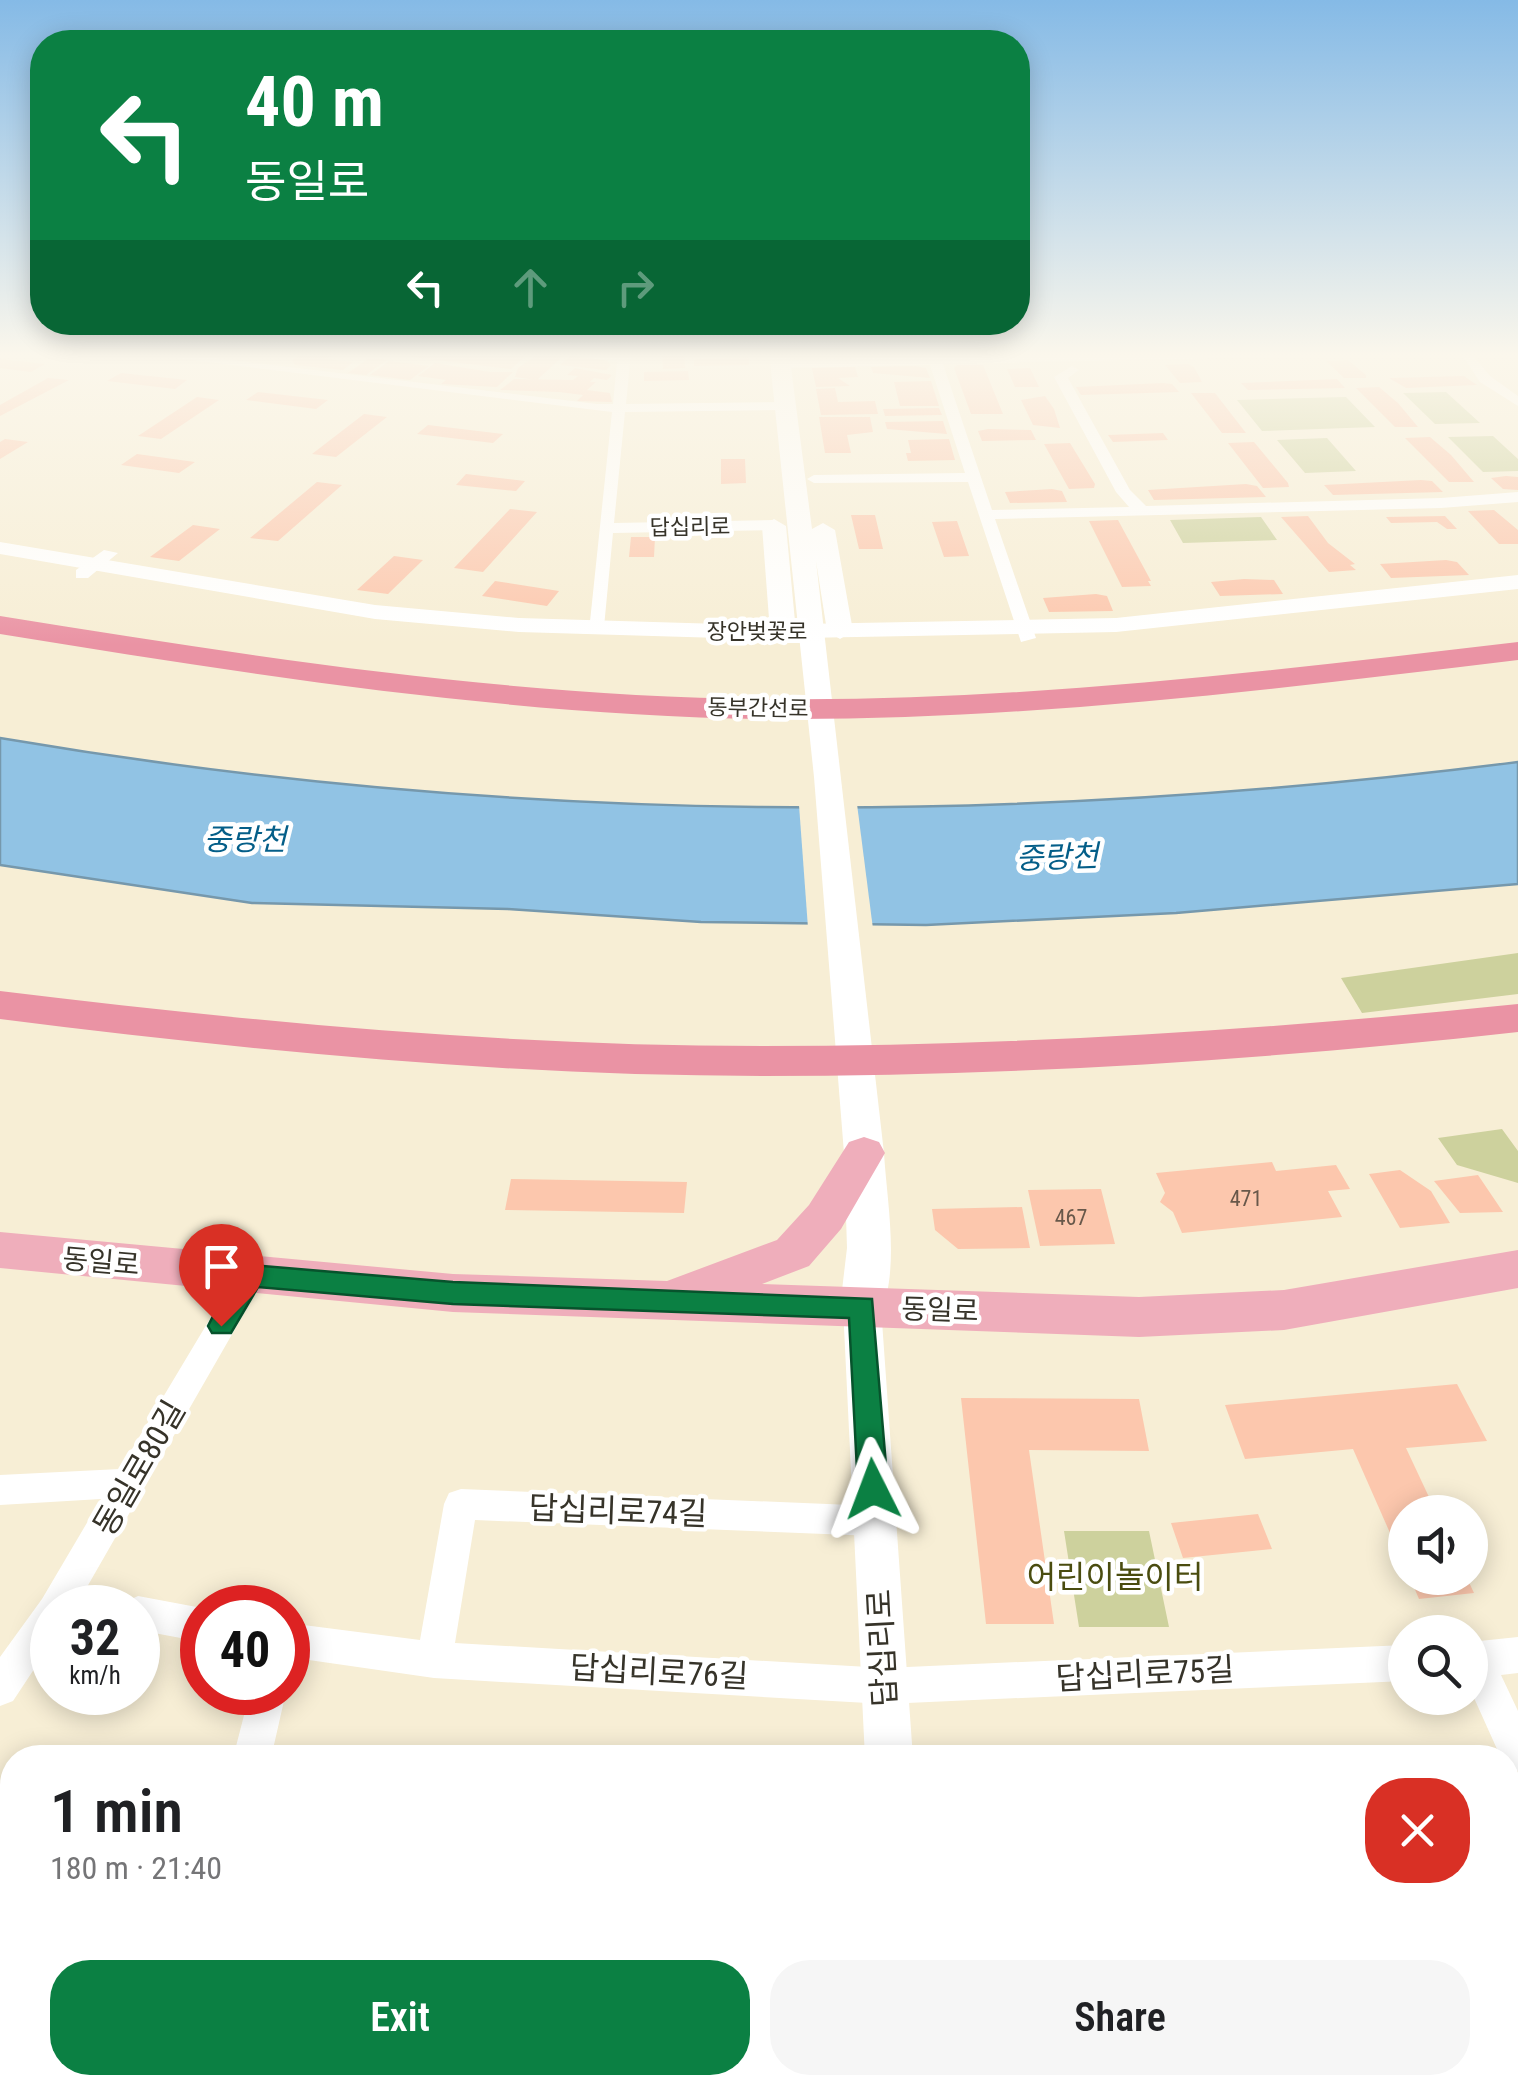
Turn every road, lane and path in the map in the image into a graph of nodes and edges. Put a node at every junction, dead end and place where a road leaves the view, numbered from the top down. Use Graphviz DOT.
graph roads {
  1 [pos="614,450"];
  2 [pos="790,450"];
  3 [pos="964,450"];
  4 [pos="1100,450"];
  5 [pos="791,456"];
  6 [pos="973,477"];
  7 [pos="805,490"];
  8 [pos="1518,497"];
  9 [pos="1141,510"];
  10 [pos="985,515"];
  11 [pos="774,526"];
  12 [pos="606,528"];
  13 [pos="0,548"];
  14 [pos="0,560"];
  15 [pos="96,563"];
  16 [pos="1518,582"];
  17 [pos="1518,592"];
  18 [pos="0,624"];
  19 [pos="595,628"];
  20 [pos="840,631"];
  21 [pos="783,632"];
  22 [pos="1026,633"];
  23 [pos="1518,651"];
  24 [pos="0,1005"];
  25 [pos="1518,1018"];
  26 [pos="862,1136"];
  27 [pos="0,1250"];
  28 [pos="1518,1269"];
  29 [pos="250,1275"];
  30 [pos="670,1300"];
  31 [pos="862,1307"];
  32 [pos="132,1483"];
  33 [pos="0,1490"];
  34 [pos="875,1521"];
  35 [pos="70,1585"];
  36 [pos="310,1643"];
  37 [pos="30,1645"];
  38 [pos="1518,1655"];
  39 [pos="1488,1658"];
  40 [pos="434,1660"];
  41 [pos="1388,1664"];
  42 [pos="885,1686"];
  43 [pos="0,1688"];
  44 [pos="1488,1692"];
  45 [pos="262,1715"];
  46 [pos="255,1745"];
  47 [pos="888,1745"];
  48 [pos="1514,1745"];
  1 -- 12 [label="street"];
  2 -- 5 [label="main road"];
  3 -- 6 [label="street"];
  4 -- 9 [label="street"];
  5 -- 7 [label="main road"];
  5 -- 11 [label="main road"];
  6 -- 7 [label="street"];
  6 -- 10 [label="street"];
  7 -- 20 [label="main road"];
  7 -- 26 [label="main road, 답십리로"];
  8 -- 9 [label="street"];
  9 -- 10 [label="street"];
  10 -- 22 [label="street"];
  11 -- 12 [label="street, 답십리로"];
  11 -- 21 [label="main road"];
  12 -- 19 [label="street"];
  13 -- 15 [label="street, 장안벚꽃로"];
  14 -- 15 [label="street, 장안벚꽃로"];
  15 -- 19 [label="street, 장안벚꽃로"];
  15 -- 22 [label="street, 장안벚꽃로"];
  16 -- 22 [label="street, 장안벚꽃로"];
  17 -- 22 [label="street, 장안벚꽃로"];
  18 -- 23 [label="highway, 동부간선로"];
  19 -- 21 [label="street, 장안벚꽃로"];
  20 -- 21 [label="street, 장안벚꽃로"];
  20 -- 22 [label="street, 장안벚꽃로"];
  24 -- 25 [label="highway"];
  26 -- 30 [label="main road"];
  26 -- 31 [label="main road, 답십리로"];
  27 -- 29 [label="main road, 동일로"];
  28 -- 31 [label="main road, 동일로"];
  29 -- 30 [label="main road, 동일로"];
  29 -- 32 [label="street, 동일로80길"];
  30 -- 31 [label="main road, 동일로"];
  31 -- 34 [label="street, 답십리로"];
  32 -- 33 [label="street"];
  32 -- 35 [label="street, 동일로80길"];
  34 -- 40 [label="street, 답십리로74길"];
  34 -- 42 [label="street, 답십리로"];
  36 -- 40 [label="street, 답십리로76길"];
  37 -- 43 [label="street, 동일로80길"];
  38 -- 39 [label="street"];
  40 -- 42 [label="street, 답십리로76길"];
  41 -- 42 [label="street, 답십리로75길"];
  42 -- 47 [label="street, 답십리로"];
  44 -- 48 [label="street"];
  45 -- 46 [label="street"];
}
